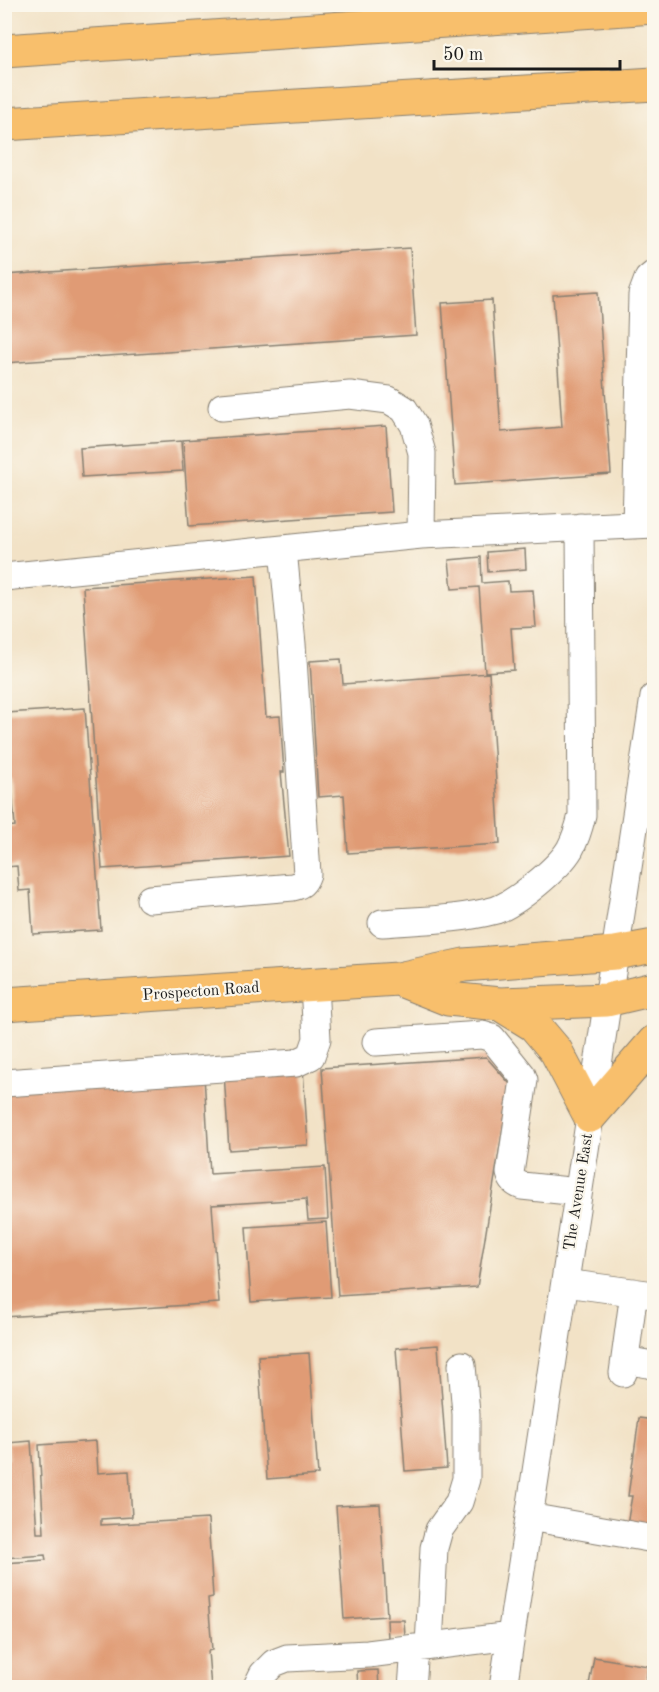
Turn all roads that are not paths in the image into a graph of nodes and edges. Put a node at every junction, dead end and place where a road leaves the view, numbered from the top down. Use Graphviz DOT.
graph roads {
  1 [pos="654,7"];
  2 [pos="4,51"];
  3 [pos="654,84"];
  4 [pos="4,124"];
  5 [pos="654,274"];
  6 [pos="222,407"];
  7 [pos="645,525"];
  8 [pos="580,527"];
  9 [pos="421,535"];
  10 [pos="283,549"];
  11 [pos="4,577"];
  12 [pos="654,697"];
  13 [pos="647,793"];
  14 [pos="150,899"];
  15 [pos="382,923"];
  16 [pos="654,946"];
  17 [pos="615,952"];
  18 [pos="398,979"];
  19 [pos="314,985"];
  20 [pos="654,989"];
  21 [pos="608,1000"];
  22 [pos="4,1004"];
  23 [pos="500,1004"];
  24 [pos="376,1042"];
  25 [pos="654,1042"];
  26 [pos="4,1083"];
  27 [pos="590,1116"];
  28 [pos="578,1192"];
  29 [pos="565,1283"];
  30 [pos="644,1293"];
  31 [pos="462,1365"];
  32 [pos="653,1365"];
  33 [pos="530,1517"];
  34 [pos="654,1539"];
  35 [pos="511,1636"];
  36 [pos="422,1647"];
  37 [pos="256,1688"];
  38 [pos="412,1688"];
  39 [pos="503,1688"];
  1 -- 2 [label="main road"];
  3 -- 4 [label="main road"];
  5 -- 7 [label="street"];
  6 -- 9 [label="street"];
  7 -- 8 [label="street"];
  8 -- 9 [label="street"];
  8 -- 15 [label="street"];
  9 -- 10 [label="street"];
  10 -- 11 [label="street"];
  10 -- 14 [label="street"];
  12 -- 13 [label="street, The Avenue East"];
  13 -- 17 [label="street, The Avenue East"];
  16 -- 17 [label="main road, Prospecton Road"];
  17 -- 18 [label="main road, Prospecton Road"];
  17 -- 21 [label="street, The Avenue East"];
  18 -- 19 [label="main road, Prospecton Road"];
  18 -- 23 [label="main road"];
  19 -- 22 [label="main road, Prospecton Road"];
  19 -- 26 [label="street"];
  20 -- 21 [label="main road"];
  21 -- 23 [label="main road"];
  21 -- 27 [label="street, The Avenue East"];
  23 -- 27 [label="main road"];
  24 -- 28 [label="street"];
  25 -- 27 [label="main road"];
  27 -- 28 [label="street, The Avenue East"];
  28 -- 29 [label="street, The Avenue East"];
  29 -- 30 [label="street"];
  29 -- 33 [label="street, The Avenue East"];
  30 -- 32 [label="street"];
  31 -- 36 [label="street"];
  33 -- 34 [label="street"];
  33 -- 35 [label="street, The Avenue East"];
  35 -- 36 [label="street"];
  35 -- 39 [label="street, The Avenue East"];
  36 -- 37 [label="street"];
  36 -- 38 [label="street"];
}
